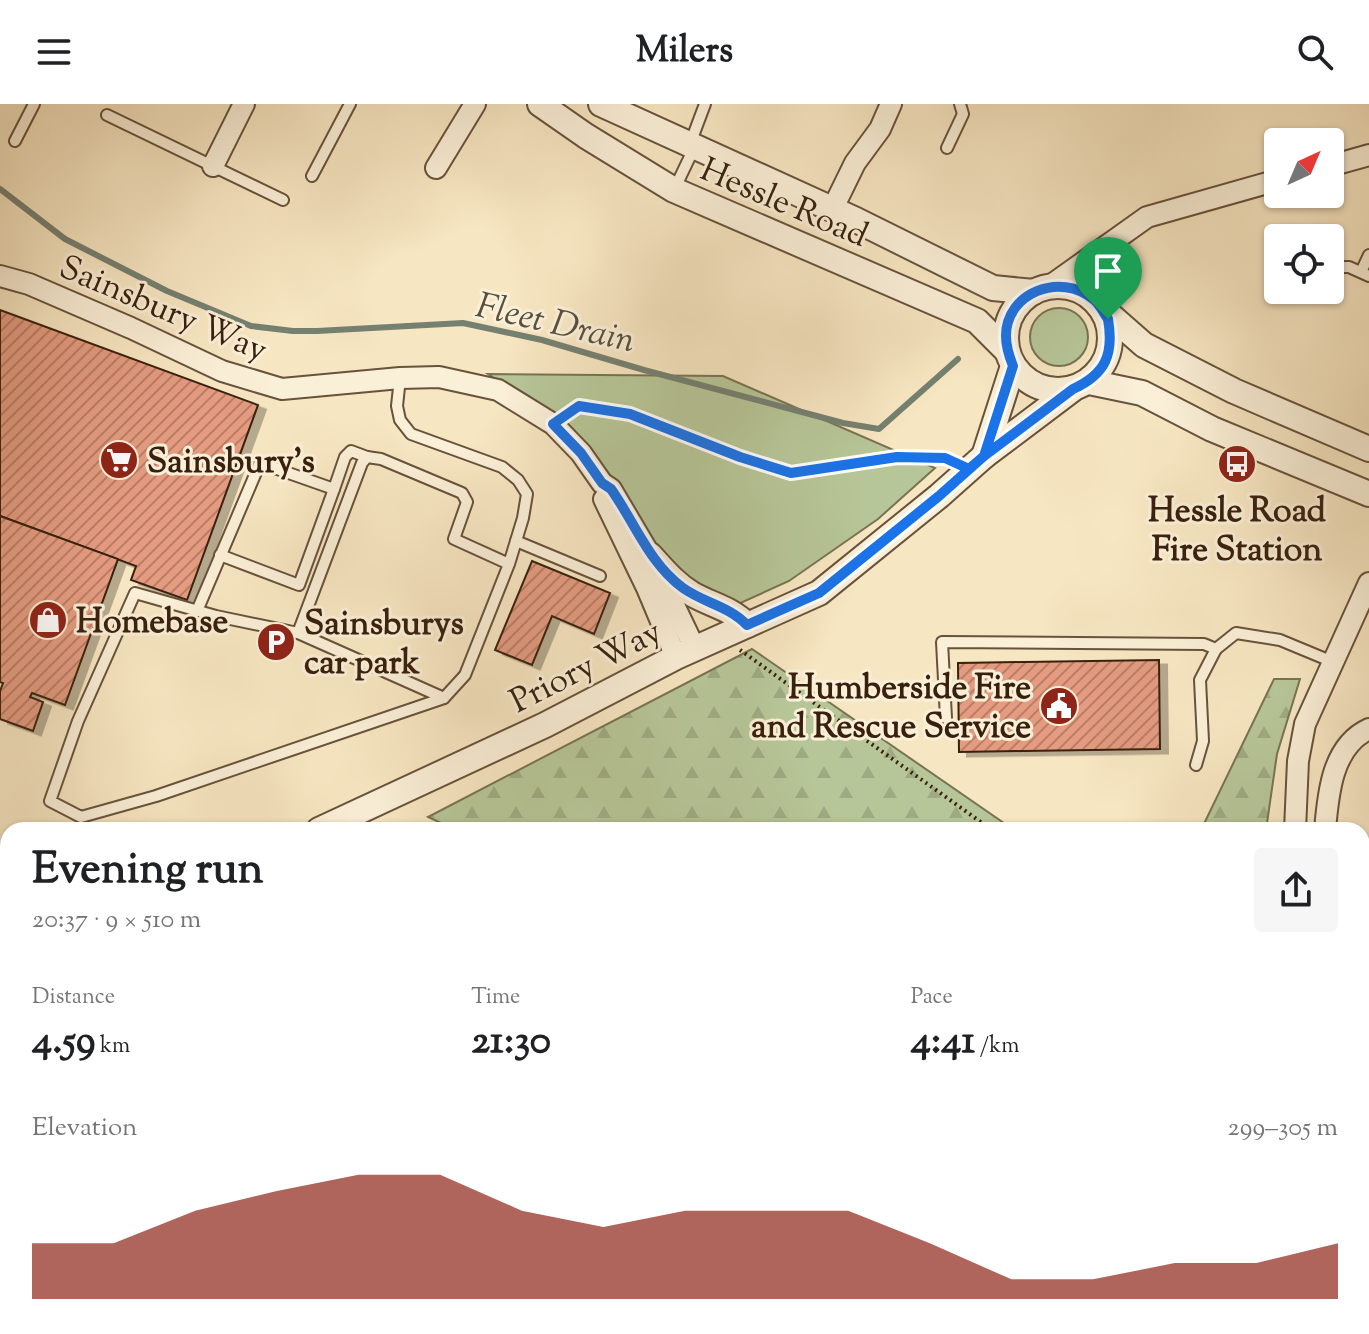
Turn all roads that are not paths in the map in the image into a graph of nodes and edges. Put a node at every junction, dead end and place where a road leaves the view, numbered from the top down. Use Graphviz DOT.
graph roads {
  1 [pos="34,104"];
  2 [pos="244,104"];
  3 [pos="350,104"];
  4 [pos="475,104"];
  5 [pos="540,104"];
  6 [pos="601,104"];
  7 [pos="705,104"];
  8 [pos="891,104"];
  9 [pos="960,104"];
  10 [pos="107,115"];
  11 [pos="15,141"];
  12 [pos="692,145"];
  13 [pos="947,148"];
  14 [pos="1369,155"];
  15 [pos="1344,162"];
  16 [pos="213,166"];
  17 [pos="436,168"];
  18 [pos="312,176"];
  19 [pos="1264,184"];
  20 [pos="674,190"];
  21 [pos="283,200"];
  22 [pos="832,210"];
  23 [pos="1108,245"];
  24 [pos="1369,255"];
  25 [pos="1344,267"];
  26 [pos="1365,274"];
  27 [pos="0,276"];
  28 [pos="1042,289"];
  29 [pos="1096,302"];
  30 [pos="1010,358"];
  31 [pos="400,378"];
  32 [pos="1081,385"];
  33 [pos="1369,449"];
  34 [pos="367,457"];
  35 [pos="976,463"];
  36 [pos="602,483"];
  37 [pos="334,489"];
  38 [pos="1369,494"];
  39 [pos="516,541"];
  40 [pos="220,555"];
  41 [pos="650,555"];
  42 [pos="509,564"];
  43 [pos="600,576"];
  44 [pos="1369,583"];
  45 [pos="197,611"];
  46 [pos="747,625"];
  47 [pos="298,633"];
  48 [pos="1216,649"];
  49 [pos="686,653"];
  50 [pos="1333,662"];
  51 [pos="444,698"];
  52 [pos="946,718"];
  53 [pos="1369,729"];
  54 [pos="1196,765"];
  55 [pos="336,822"];
  56 [pos="1295,822"];
  57 [pos="1326,822"];
  1 -- 11 [label="lane"];
  2 -- 16 [label="street"];
  3 -- 18 [label="lane"];
  4 -- 17 [label="street"];
  5 -- 20 [label="street, Hessle Road"];
  6 -- 12 [label="street, Hessle Road"];
  7 -- 12 [label="lane"];
  8 -- 22 [label="street"];
  9 -- 13 [label="lane"];
  10 -- 16 [label="lane"];
  12 -- 20 [label="lane"];
  12 -- 22 [label="street, Hessle Road"];
  14 -- 15 [label="street"];
  16 -- 21 [label="lane"];
  19 -- 23 [label="street"];
  20 -- 30 [label="street, Hessle Road"];
  22 -- 28 [label="street, Hessle Road"];
  23 -- 28 [label="street"];
  23 -- 29 [label="street"];
  24 -- 26 [label="lane"];
  25 -- 26 [label="lane"];
  27 -- 31 [label="street, Sainsbury Way"];
  28 -- 29 [label="street"];
  28 -- 30 [label="street"];
  29 -- 32 [label="street"];
  29 -- 33 [label="street"];
  30 -- 32 [label="street"];
  30 -- 35 [label="street"];
  31 -- 36 [label="street, Sainsbury Way"];
  31 -- 39 [label="lane"];
  32 -- 35 [label="street, Priory Way"];
  32 -- 38 [label="street"];
  34 -- 37 [label="lane"];
  34 -- 42 [label="lane"];
  34 -- 47 [label="lane"];
  35 -- 46 [label="street, Priory Way"];
  36 -- 41 [label="street, Sainsbury Way"];
  36 -- 49 [label="street, Sainsbury Way"];
  37 -- 40 [label="lane"];
  37 -- 40 [label="lane"];
  39 -- 42 [label="lane"];
  39 -- 43 [label="lane"];
  40 -- 45 [label="lane"];
  41 -- 46 [label="street"];
  41 -- 49 [label="street, Sainsbury Way"];
  42 -- 51 [label="lane"];
  44 -- 50 [label="street"];
  45 -- 47 [label="lane"];
  45 -- 51 [label="lane"];
  46 -- 49 [label="street, Priory Way"];
  47 -- 51 [label="lane"];
  48 -- 50 [label="lane"];
  48 -- 52 [label="lane"];
  48 -- 54 [label="lane"];
  49 -- 55 [label="street, Priory Way"];
  50 -- 56 [label="street"];
  53 -- 57 [label="street"];
}
